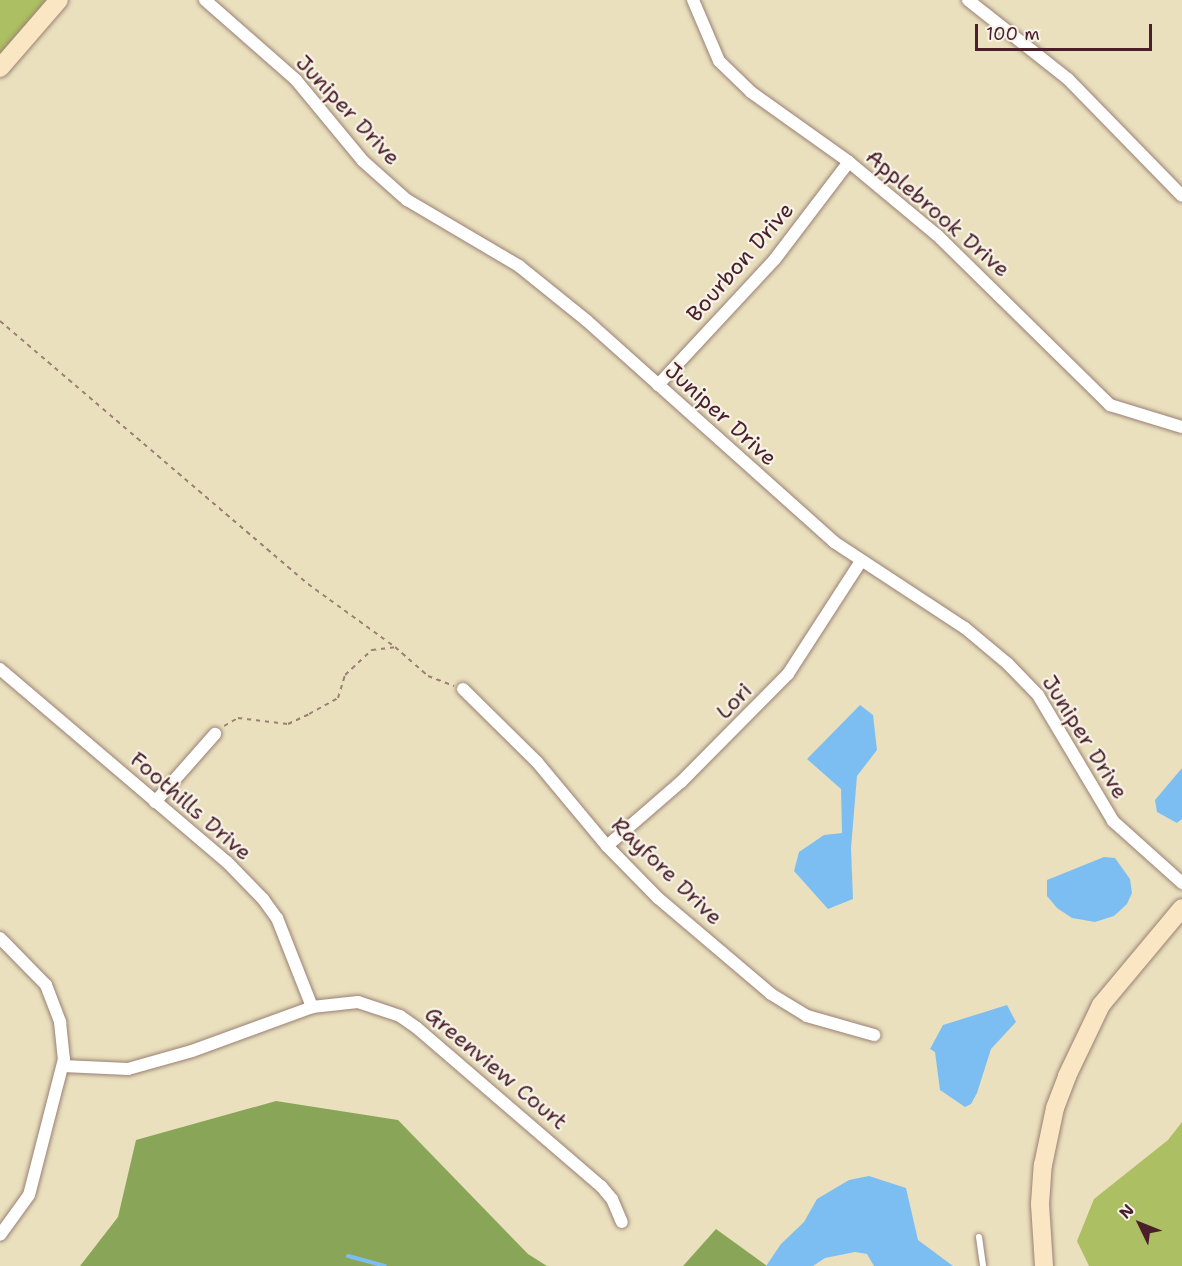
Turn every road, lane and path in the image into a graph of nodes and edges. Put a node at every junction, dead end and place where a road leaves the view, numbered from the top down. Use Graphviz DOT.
graph roads {
  1 [pos="59,0"];
  2 [pos="205,0"];
  3 [pos="693,0"];
  4 [pos="968,0"];
  5 [pos="0,68"];
  6 [pos="849,162"];
  7 [pos="1182,196"];
  8 [pos="0,321"];
  9 [pos="658,385"];
  10 [pos="1182,427"];
  11 [pos="861,561"];
  12 [pos="395,647"];
  13 [pos="0,669"];
  14 [pos="463,689"];
  15 [pos="215,734"];
  16 [pos="155,802"];
  17 [pos="607,846"];
  18 [pos="1182,883"];
  19 [pos="1182,908"];
  20 [pos="0,938"];
  21 [pos="312,1007"];
  22 [pos="874,1035"];
  23 [pos="63,1066"];
  24 [pos="622,1222"];
  25 [pos="0,1235"];
  26 [pos="979,1237"];
  27 [pos="983,1266"];
  28 [pos="1044,1266"];
  1 -- 5 [label="street"];
  2 -- 9 [label="street, Juniper Drive"];
  3 -- 6 [label="street, Applebrook Drive"];
  4 -- 7 [label="street"];
  6 -- 9 [label="street, Bourbon Drive"];
  6 -- 10 [label="street, Applebrook Drive"];
  8 -- 12 [label="path"];
  9 -- 11 [label="street, Juniper Drive"];
  11 -- 17 [label="street, Lori"];
  11 -- 18 [label="street, Juniper Drive"];
  12 -- 14 [label="path"];
  12 -- 15 [label="path"];
  13 -- 16 [label="street, Foothills Drive"];
  14 -- 17 [label="street, Rayfore Drive"];
  15 -- 16 [label="street"];
  16 -- 21 [label="street, Foothills Drive"];
  17 -- 22 [label="street, Rayfore Drive"];
  19 -- 28 [label="street"];
  20 -- 23 [label="street"];
  21 -- 23 [label="street, Greenview Court"];
  21 -- 24 [label="street, Greenview Court"];
  23 -- 25 [label="street"];
  26 -- 27 [label="lane"];
}
